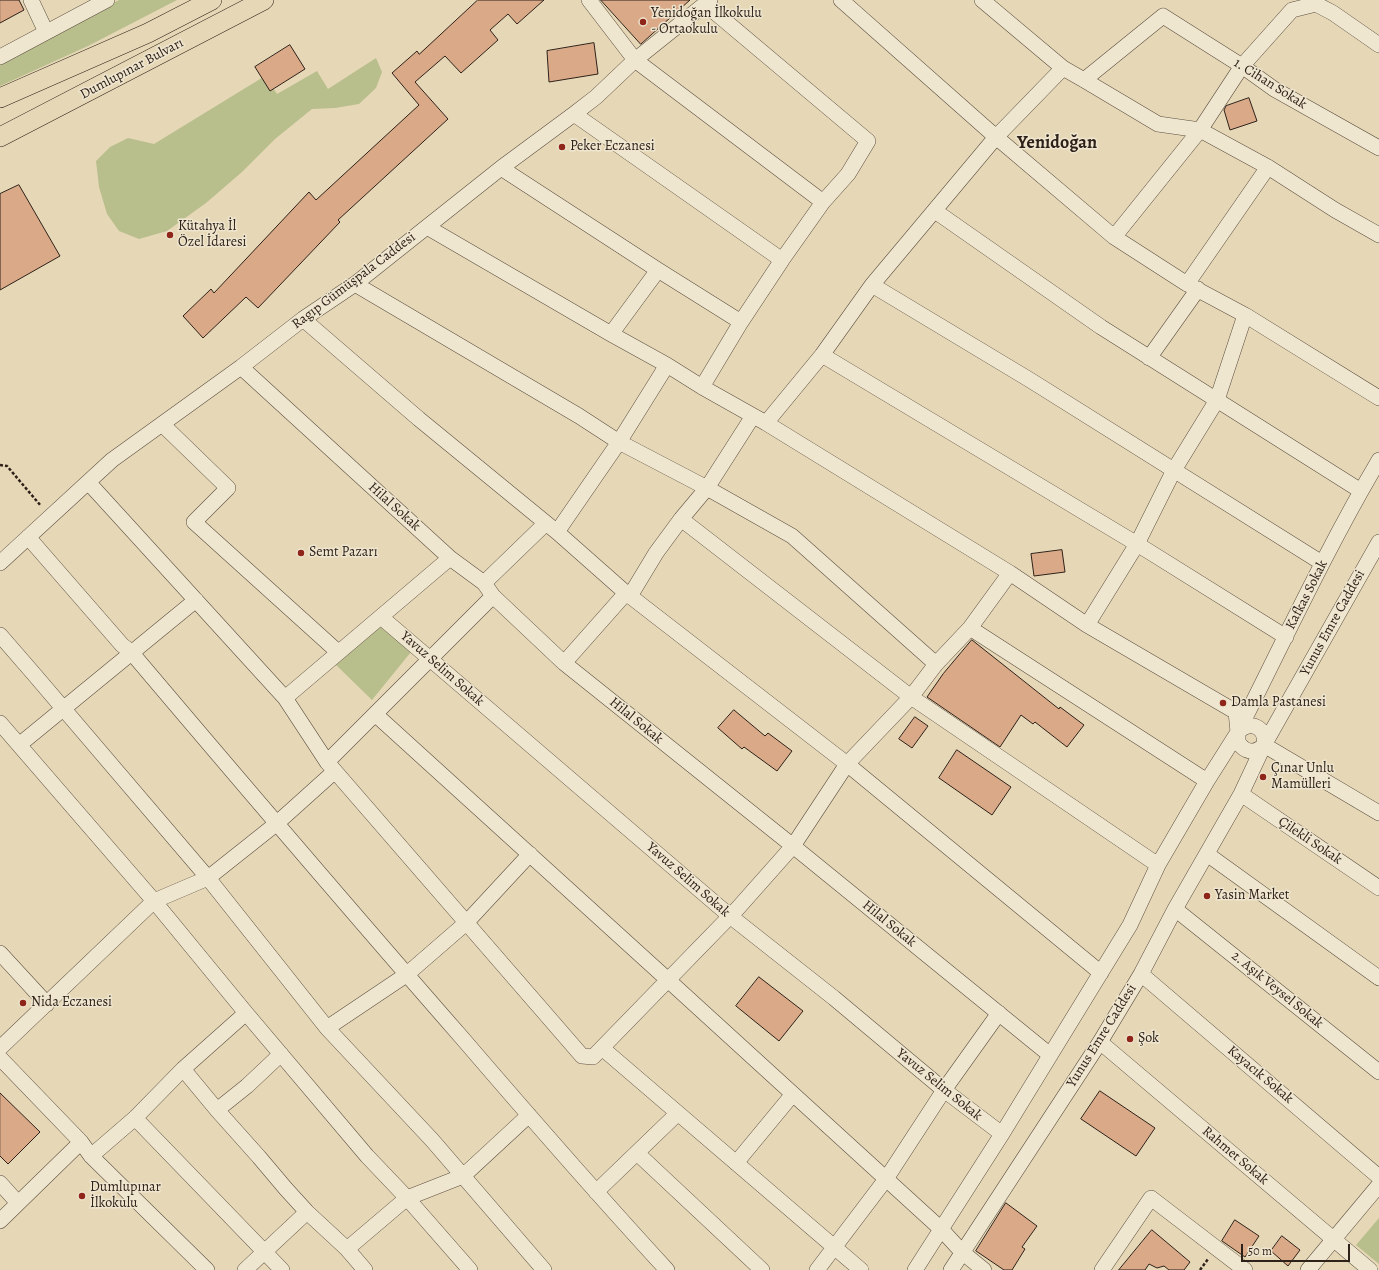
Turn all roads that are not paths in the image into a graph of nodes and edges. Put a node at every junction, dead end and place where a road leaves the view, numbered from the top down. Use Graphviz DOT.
graph roads {
  1 [pos="31,0"];
  2 [pos="107,0"];
  3 [pos="212,0"];
  4 [pos="264,0"];
  5 [pos="589,0"];
  6 [pos="841,0"];
  7 [pos="982,0"];
  8 [pos="707,2"];
  9 [pos="46,32"];
  10 [pos="1379,45"];
  11 [pos="0,57"];
  12 [pos="635,60"];
  13 [pos="1242,66"];
  14 [pos="1063,68"];
  15 [pos="1084,80"];
  16 [pos="0,98"];
  17 [pos="574,114"];
  18 [pos="1200,130"];
  19 [pos="0,137"];
  20 [pos="996,137"];
  21 [pos="1379,148"];
  22 [pos="1268,167"];
  23 [pos="501,168"];
  24 [pos="823,202"];
  25 [pos="935,211"];
  26 [pos="427,227"];
  27 [pos="1379,235"];
  28 [pos="1114,237"];
  29 [pos="782,260"];
  30 [pos="658,270"];
  31 [pos="355,284"];
  32 [pos="872,285"];
  33 [pos="1193,286"];
  34 [pos="1245,315"];
  35 [pos="303,319"];
  36 [pos="741,322"];
  37 [pos="611,334"];
  38 [pos="822,355"];
  39 [pos="1149,358"];
  40 [pos="668,365"];
  41 [pos="241,367"];
  42 [pos="702,387"];
  43 [pos="1379,398"];
  44 [pos="1217,400"];
  45 [pos="759,419"];
  46 [pos="162,424"];
  47 [pos="619,442"];
  48 [pos="1379,460"];
  49 [pos="1174,470"];
  50 [pos="88,482"];
  51 [pos="707,488"];
  52 [pos="1360,491"];
  53 [pos="681,519"];
  54 [pos="551,528"];
  55 [pos="28,537"];
  56 [pos="1379,542"];
  57 [pos="1138,544"];
  58 [pos="450,558"];
  59 [pos="0,563"];
  60 [pos="1322,563"];
  61 [pos="1010,574"];
  62 [pos="484,583"];
  63 [pos="628,594"];
  64 [pos="493,596"];
  65 [pos="196,600"];
  66 [pos="381,617"];
  67 [pos="1087,625"];
  68 [pos="970,628"];
  69 [pos="0,636"];
  70 [pos="1286,637"];
  71 [pos="131,652"];
  72 [pos="338,652"];
  73 [pos="431,659"];
  74 [pos="564,663"];
  75 [pos="936,664"];
  76 [pos="910,697"];
  77 [pos="284,698"];
  78 [pos="63,709"];
  79 [pos="375,714"];
  80 [pos="0,723"];
  81 [pos="1238,732"];
  82 [pos="19,744"];
  83 [pos="1264,746"];
  84 [pos="847,764"];
  85 [pos="331,766"];
  86 [pos="1207,781"];
  87 [pos="1241,794"];
  88 [pos="1379,814"];
  89 [pos="276,824"];
  90 [pos="793,846"];
  91 [pos="530,854"];
  92 [pos="1207,854"];
  93 [pos="1158,865"];
  94 [pos="208,878"];
  95 [pos="1379,888"];
  96 [pos="154,901"];
  97 [pos="1175,909"];
  98 [pos="730,916"];
  99 [pos="466,923"];
  100 [pos="0,952"];
  101 [pos="1100,972"];
  102 [pos="406,974"];
  103 [pos="1141,974"];
  104 [pos="1379,978"];
  105 [pos="668,980"];
  106 [pos="47,1004"];
  107 [pos="246,1013"];
  108 [pos="999,1013"];
  109 [pos="327,1028"];
  110 [pos="1100,1042"];
  111 [pos="0,1048"];
  112 [pos="602,1048"];
  113 [pos="281,1054"];
  114 [pos="1050,1055"];
  115 [pos="0,1058"];
  116 [pos="183,1069"];
  117 [pos="1379,1072"];
  118 [pos="944,1090"];
  119 [pos="793,1094"];
  120 [pos="217,1110"];
  121 [pos="678,1113"];
  122 [pos="529,1116"];
  123 [pos="135,1118"];
  124 [pos="1002,1134"];
  125 [pos="81,1142"];
  126 [pos="637,1153"];
  127 [pos="91,1156"];
  128 [pos="736,1163"];
  129 [pos="463,1176"];
  130 [pos="1379,1177"];
  131 [pos="886,1179"];
  132 [pos="0,1183"];
  133 [pos="1379,1185"];
  134 [pos="596,1192"];
  135 [pos="407,1198"];
  136 [pos="18,1203"];
  137 [pos="307,1212"];
  138 [pos="0,1221"];
  139 [pos="941,1229"];
  140 [pos="1334,1240"];
  141 [pos="835,1247"];
  142 [pos="347,1249"];
  143 [pos="265,1252"];
  144 [pos="962,1252"];
  145 [pos="207,1270"];
  146 [pos="245,1270"];
  147 [pos="282,1270"];
  148 [pos="365,1270"];
  149 [pos="470,1270"];
  150 [pos="544,1270"];
  151 [pos="667,1270"];
  152 [pos="762,1270"];
  153 [pos="817,1270"];
  154 [pos="861,1270"];
  155 [pos="914,1270"];
  156 [pos="951,1270"];
  157 [pos="984,1270"];
  158 [pos="1102,1270"];
  159 [pos="1245,1270"];
  160 [pos="1308,1270"];
  161 [pos="1370,1270"];
  1 -- 9 [label="street"];
  2 -- 9 [label="street"];
  3 -- 16 [label="main road, Dumlupınar Bulvarı"];
  4 -- 19 [label="main road, Dumlupınar Bulvarı"];
  5 -- 12 [label="street"];
  6 -- 20 [label="street"];
  7 -- 14 [label="street"];
  8 -- 12 [label="street, Ragıp Gümüşpala Caddesi"];
  8 -- 24 [label="street"];
  9 -- 11 [label="street"];
  10 -- 13 [label="street"];
  12 -- 17 [label="street, Ragıp Gümüşpala Caddesi"];
  12 -- 24 [label="street"];
  13 -- 15 [label="street, 1. Cihan Sokak"];
  13 -- 18 [label="street"];
  13 -- 21 [label="street, 1. Cihan Sokak"];
  14 -- 15 [label="street"];
  14 -- 20 [label="street"];
  15 -- 18 [label="street"];
  17 -- 23 [label="street, Ragıp Gümüşpala Caddesi"];
  17 -- 29 [label="street"];
  18 -- 22 [label="street"];
  18 -- 28 [label="street"];
  20 -- 25 [label="street"];
  20 -- 28 [label="street"];
  22 -- 27 [label="street"];
  22 -- 33 [label="street"];
  23 -- 26 [label="street, Ragıp Gümüşpala Caddesi"];
  23 -- 30 [label="street"];
  24 -- 29 [label="street"];
  25 -- 32 [label="street"];
  25 -- 39 [label="street"];
  26 -- 31 [label="street, Ragıp Gümüşpala Caddesi"];
  26 -- 37 [label="street"];
  28 -- 33 [label="street"];
  29 -- 36 [label="street"];
  30 -- 36 [label="street"];
  30 -- 37 [label="street"];
  31 -- 35 [label="street, Ragıp Gümüşpala Caddesi"];
  31 -- 47 [label="street"];
  32 -- 38 [label="street"];
  32 -- 49 [label="street"];
  33 -- 34 [label="street"];
  33 -- 39 [label="street"];
  34 -- 43 [label="street"];
  34 -- 44 [label="street"];
  35 -- 41 [label="street, Ragıp Gümüşpala Caddesi"];
  35 -- 54 [label="street"];
  36 -- 42 [label="street"];
  37 -- 40 [label="street"];
  38 -- 45 [label="street"];
  38 -- 57 [label="street"];
  39 -- 44 [label="street"];
  40 -- 42 [label="street"];
  40 -- 47 [label="street"];
  41 -- 46 [label="street, Ragıp Gümüşpala Caddesi"];
  41 -- 58 [label="street, Hilal Sokak"];
  42 -- 45 [label="street"];
  44 -- 49 [label="street"];
  44 -- 52 [label="street"];
  45 -- 51 [label="street"];
  45 -- 61 [label="street"];
  46 -- 50 [label="street, Ragıp Gümüşpala Caddesi"];
  46 -- 72 [label="street"];
  47 -- 51 [label="street"];
  47 -- 54 [label="street"];
  48 -- 52 [label="street, Kafkas Sokak"];
  49 -- 57 [label="street"];
  49 -- 60 [label="street"];
  50 -- 55 [label="street, Ragıp Gümüşpala Caddesi"];
  50 -- 65 [label="street"];
  51 -- 53 [label="street"];
  51 -- 75 [label="street"];
  52 -- 60 [label="street, Kafkas Sokak"];
  53 -- 63 [label="street"];
  53 -- 76 [label="street"];
  54 -- 62 [label="street"];
  54 -- 63 [label="street"];
  55 -- 59 [label="street, Ragıp Gümüşpala Caddesi"];
  55 -- 71 [label="street"];
  56 -- 83 [label="street, Yunus Emre Caddesi"];
  57 -- 67 [label="street"];
  57 -- 70 [label="street"];
  58 -- 62 [label="street, Hilal Sokak"];
  58 -- 66 [label="street"];
  60 -- 70 [label="street, Kafkas Sokak"];
  61 -- 67 [label="street"];
  61 -- 68 [label="street"];
  62 -- 64 [label="street, Hilal Sokak"];
  63 -- 74 [label="street"];
  63 -- 84 [label="street"];
  64 -- 73 [label="street"];
  64 -- 74 [label="street, Hilal Sokak"];
  65 -- 71 [label="street"];
  65 -- 77 [label="street"];
  66 -- 72 [label="street"];
  66 -- 73 [label="street, Yavuz Selim Sokak"];
  67 -- 81 [label="street"];
  68 -- 75 [label="street"];
  68 -- 86 [label="street"];
  69 -- 78 [label="street"];
  70 -- 81 [label="street, Kafkas Sokak"];
  71 -- 78 [label="street"];
  71 -- 89 [label="street"];
  72 -- 77 [label="street"];
  73 -- 79 [label="street"];
  73 -- 98 [label="street, Yavuz Selim Sokak"];
  74 -- 90 [label="street, Hilal Sokak"];
  75 -- 76 [label="street"];
  76 -- 84 [label="street"];
  76 -- 93 [label="street"];
  77 -- 85 [label="street"];
  78 -- 82 [label="street"];
  78 -- 94 [label="street"];
  79 -- 85 [label="street"];
  79 -- 91 [label="street"];
  80 -- 82 [label="street"];
  81 -- 83 [label="street"];
  81 -- 86 [label="street, Kafkas Sokak"];
  82 -- 96 [label="street"];
  83 -- 87 [label="street, Yunus Emre Caddesi"];
  83 -- 88 [label="street"];
  84 -- 90 [label="street"];
  84 -- 101 [label="street"];
  85 -- 89 [label="street"];
  85 -- 99 [label="street"];
  86 -- 93 [label="street, Kafkas Sokak"];
  87 -- 92 [label="street, Yunus Emre Caddesi"];
  87 -- 95 [label="street, Çilekli Sokak"];
  89 -- 94 [label="street"];
  89 -- 102 [label="street"];
  90 -- 98 [label="street"];
  90 -- 108 [label="street, Hilal Sokak"];
  91 -- 99 [label="street"];
  91 -- 105 [label="street"];
  92 -- 97 [label="street, Yunus Emre Caddesi"];
  92 -- 104 [label="street"];
  93 -- 101 [label="street, Kafkas Sokak"];
  94 -- 96 [label="street"];
  94 -- 109 [label="street"];
  96 -- 106 [label="street"];
  96 -- 107 [label="street"];
  97 -- 103 [label="street, Yunus Emre Caddesi"];
  97 -- 117 [label="street, 2. Aşık Veysel Sokak"];
  98 -- 105 [label="street"];
  98 -- 118 [label="street, Yavuz Selim Sokak"];
  99 -- 102 [label="street"];
  99 -- 112 [label="street"];
  100 -- 106 [label="street"];
  101 -- 114 [label="street, Kafkas Sokak"];
  102 -- 109 [label="street"];
  102 -- 122 [label="street"];
  103 -- 110 [label="street, Yunus Emre Caddesi"];
  103 -- 130 [label="street, Kayacık Sokak"];
  105 -- 112 [label="street"];
  105 -- 119 [label="street"];
  106 -- 111 [label="street"];
  107 -- 113 [label="street"];
  107 -- 116 [label="street"];
  108 -- 114 [label="street, Hilal Sokak"];
  108 -- 118 [label="street"];
  109 -- 129 [label="street"];
  110 -- 140 [label="street, Rahmet Sokak"];
  110 -- 144 [label="street, Yunus Emre Caddesi"];
  112 -- 121 [label="street"];
  113 -- 120 [label="street"];
  113 -- 135 [label="street"];
  114 -- 124 [label="street, Kafkas Sokak"];
  115 -- 125 [label="street"];
  116 -- 120 [label="street"];
  116 -- 123 [label="street"];
  118 -- 124 [label="street, Yavuz Selim Sokak"];
  118 -- 131 [label="street"];
  119 -- 128 [label="street"];
  119 -- 131 [label="street"];
  120 -- 137 [label="street"];
  121 -- 126 [label="street"];
  121 -- 128 [label="street"];
  122 -- 129 [label="street"];
  122 -- 134 [label="street"];
  123 -- 127 [label="street"];
  123 -- 143 [label="street"];
  124 -- 139 [label="street, Kafkas Sokak"];
  125 -- 127 [label="street"];
  125 -- 136 [label="street"];
  126 -- 134 [label="street"];
  126 -- 152 [label="street"];
  127 -- 145 [label="street"];
  128 -- 141 [label="street"];
  129 -- 135 [label="street"];
  129 -- 150 [label="street"];
  131 -- 139 [label="street"];
  131 -- 141 [label="street"];
  132 -- 136 [label="street"];
  133 -- 140 [label="street"];
  134 -- 151 [label="street"];
  135 -- 142 [label="street"];
  135 -- 149 [label="street"];
  136 -- 138 [label="street"];
  137 -- 142 [label="street"];
  137 -- 143 [label="street"];
  139 -- 144 [label="street"];
  139 -- 155 [label="street, Kafkas Sokak"];
  140 -- 160 [label="street"];
  140 -- 161 [label="street, Rahmet Sokak"];
  141 -- 153 [label="street"];
  141 -- 154 [label="street"];
  142 -- 148 [label="street"];
  143 -- 146 [label="street"];
  143 -- 147 [label="street"];
  144 -- 156 [label="street, Yunus Emre Caddesi"];
  144 -- 157 [label="street"];
  158 -- 159 [label="street"];
}
